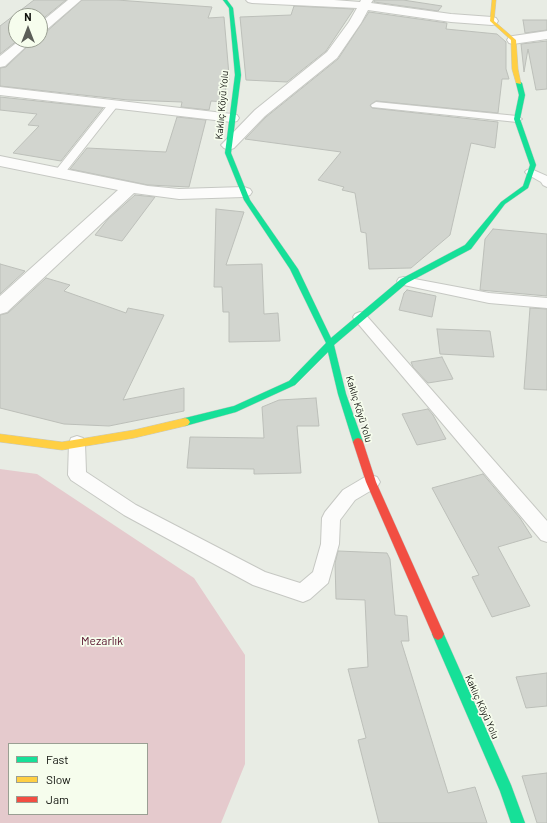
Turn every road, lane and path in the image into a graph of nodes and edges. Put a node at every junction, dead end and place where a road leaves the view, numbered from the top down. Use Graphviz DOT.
graph roads {
  1 [pos="75,0"];
  2 [pos="225,0"];
  3 [pos="252,0"];
  4 [pos="494,0"];
  5 [pos="365,3"];
  6 [pos="492,21"];
  7 [pos="48,22"];
  8 [pos="547,35"];
  9 [pos="513,40"];
  10 [pos="18,48"];
  11 [pos="0,63"];
  12 [pos="0,91"];
  13 [pos="114,104"];
  14 [pos="376,105"];
  15 [pos="232,118"];
  16 [pos="518,119"];
  17 [pos="229,145"];
  18 [pos="0,161"];
  19 [pos="60,172"];
  20 [pos="531,172"];
  21 [pos="547,183"];
  22 [pos="131,187"];
  23 [pos="244,192"];
  24 [pos="404,282"];
  25 [pos="547,303"];
  26 [pos="0,307"];
  27 [pos="360,317"];
  28 [pos="330,344"];
  29 [pos="0,438"];
  30 [pos="77,443"];
  31 [pos="371,482"];
  32 [pos="547,534"];
  33 [pos="518,823"];
  1 -- 7 [label="street"];
  2 -- 15 [label="street, Kaklıç Köyü Yolu"];
  3 -- 5 [label="street"];
  4 -- 6 [label="street"];
  5 -- 6 [label="street"];
  5 -- 17 [label="street"];
  6 -- 9 [label="street"];
  8 -- 9 [label="street"];
  9 -- 16 [label="street"];
  10 -- 11 [label="street"];
  12 -- 13 [label="street"];
  13 -- 15 [label="street"];
  13 -- 19 [label="lane"];
  14 -- 16 [label="lane"];
  15 -- 17 [label="street, Kaklıç Köyü Yolu"];
  16 -- 20 [label="street"];
  17 -- 23 [label="street, Kaklıç Köyü Yolu"];
  18 -- 19 [label="street"];
  19 -- 22 [label="street"];
  20 -- 21 [label="lane"];
  20 -- 24 [label="street"];
  22 -- 23 [label="street"];
  22 -- 26 [label="street"];
  23 -- 28 [label="street, Kaklıç Köyü Yolu"];
  24 -- 25 [label="lane"];
  24 -- 27 [label="street"];
  27 -- 28 [label="street"];
  27 -- 32 [label="lane"];
  28 -- 30 [label="street"];
  28 -- 31 [label="street, Kaklıç Köyü Yolu"];
  29 -- 30 [label="street"];
  30 -- 31 [label="lane"];
  31 -- 33 [label="street, Kaklıç Köyü Yolu"];
}
